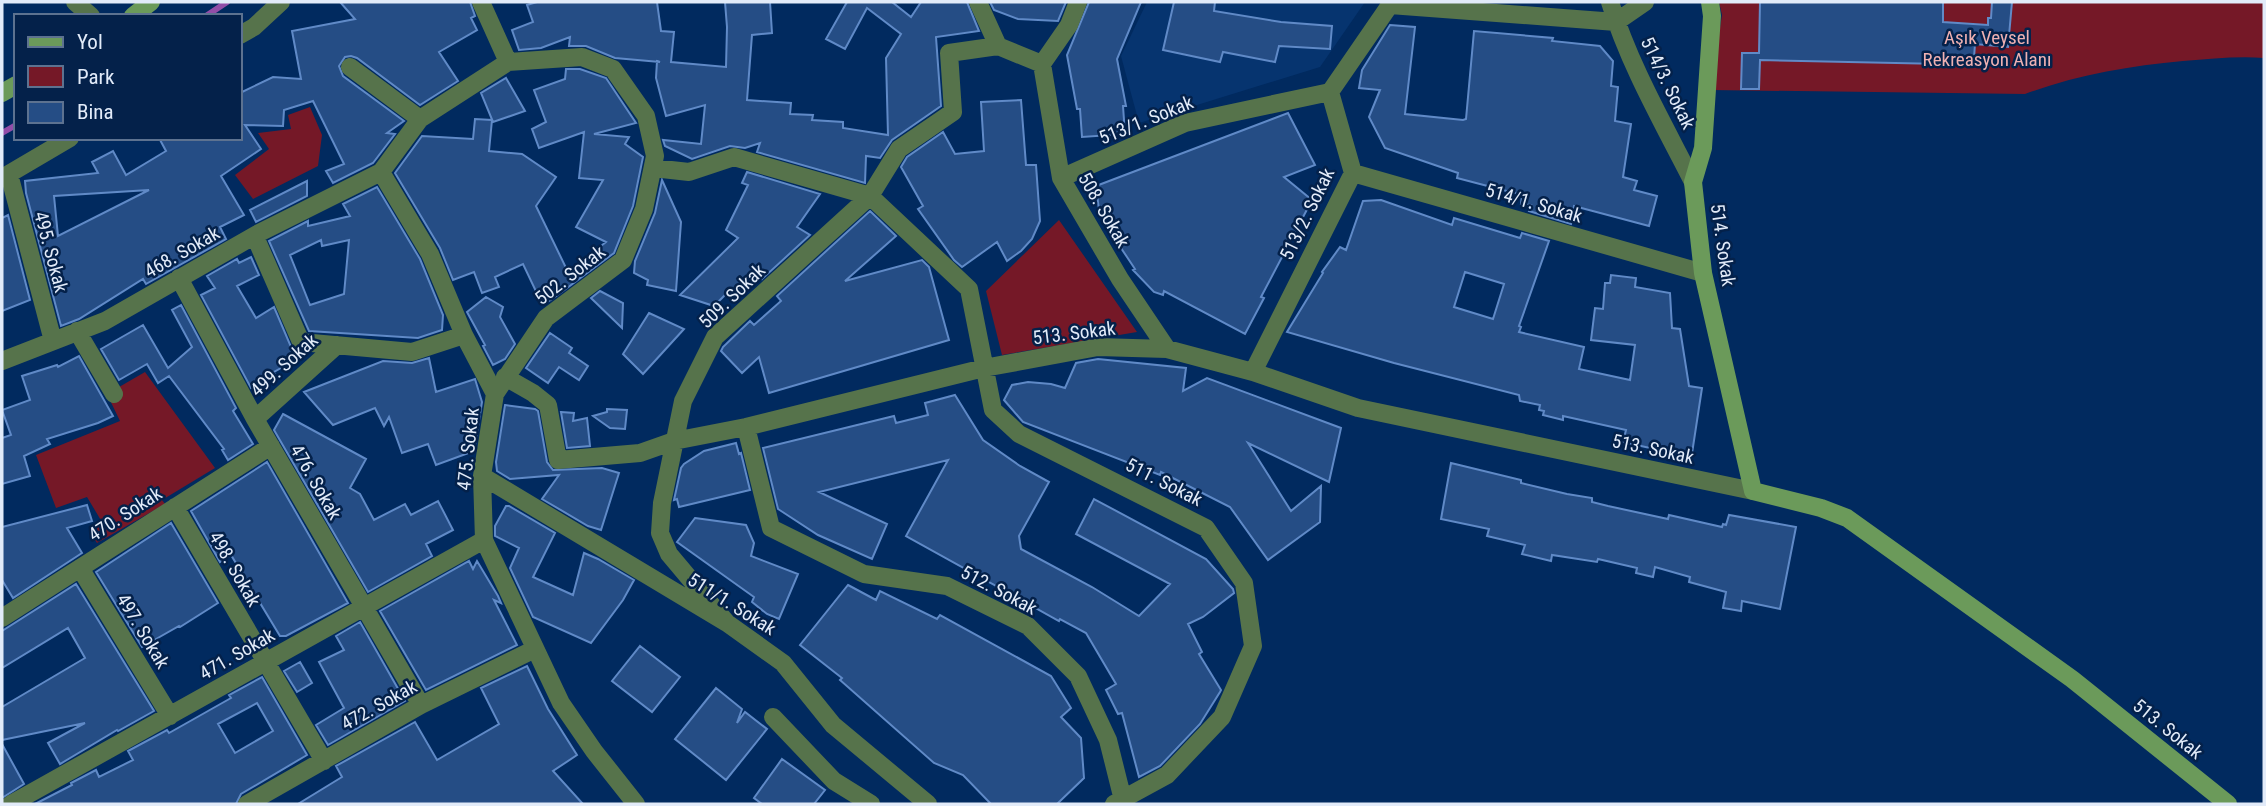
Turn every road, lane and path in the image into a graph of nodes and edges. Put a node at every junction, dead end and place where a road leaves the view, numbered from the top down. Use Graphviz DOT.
graph roads {
  1 [pos="75,2"];
  2 [pos="151,2"];
  3 [pos="281,2"];
  4 [pos="481,2"];
  5 [pos="978,2"];
  6 [pos="1078,2"];
  7 [pos="1610,2"];
  8 [pos="1645,2"];
  9 [pos="1710,2"];
  10 [pos="1391,4"];
  11 [pos="89,14"];
  12 [pos="136,14"];
  13 [pos="1616,22"];
  14 [pos="242,35"];
  15 [pos="998,46"];
  16 [pos="508,62"];
  17 [pos="1042,64"];
  18 [pos="350,67"];
  19 [pos="1330,92"];
  20 [pos="419,120"];
  21 [pos="67,140"];
  22 [pos="653,168"];
  23 [pos="381,172"];
  24 [pos="1353,173"];
  25 [pos="5,176"];
  26 [pos="1061,178"];
  27 [pos="1693,182"];
  28 [pos="870,195"];
  29 [pos="259,233"];
  30 [pos="1703,273"];
  31 [pos="179,278"];
  32 [pos="77,331"];
  33 [pos="464,335"];
  34 [pos="53,341"];
  35 [pos="337,345"];
  36 [pos="1167,349"];
  37 [pos="2,361"];
  38 [pos="984,368"];
  39 [pos="1254,372"];
  40 [pos="505,377"];
  41 [pos="114,394"];
  42 [pos="495,394"];
  43 [pos="255,419"];
  44 [pos="746,427"];
  45 [pos="674,441"];
  46 [pos="271,446"];
  47 [pos="482,476"];
  48 [pos="1753,491"];
  49 [pos="175,507"];
  50 [pos="484,540"];
  51 [pos="80,568"];
  52 [pos="364,605"];
  53 [pos="2,618"];
  54 [pos="727,623"];
  55 [pos="535,649"];
  56 [pos="264,663"];
  57 [pos="421,705"];
  58 [pos="170,716"];
  59 [pos="773,717"];
  60 [pos="324,761"];
  61 [pos="921,802"];
  62 [pos="1118,802"];
  63 [pos="11,804"];
  64 [pos="247,804"];
  65 [pos="636,804"];
  66 [pos="872,804"];
  67 [pos="2228,804"];
  1 -- 11 [label="street"];
  2 -- 12 [label="street"];
  3 -- 14 [label="street"];
  4 -- 16 [label="street"];
  5 -- 15 [label="street"];
  6 -- 17 [label="street"];
  7 -- 13 [label="street, 514/3. Sokak"];
  8 -- 13 [label="street"];
  9 -- 27 [label="street, 514. Sokak"];
  10 -- 13 [label="street"];
  10 -- 19 [label="street"];
  13 -- 27 [label="street, 514/3. Sokak"];
  15 -- 17 [label="street"];
  15 -- 28 [label="street, 509. Sokak"];
  16 -- 20 [label="street"];
  16 -- 22 [label="street, 502. Sokak"];
  17 -- 26 [label="street, 508. Sokak"];
  18 -- 20 [label="street"];
  19 -- 24 [label="street, 513/2. Sokak"];
  19 -- 26 [label="street, 513/1. Sokak"];
  20 -- 23 [label="street"];
  21 -- 25 [label="street"];
  22 -- 28 [label="street"];
  22 -- 40 [label="street, 502. Sokak"];
  23 -- 29 [label="street, 468. Sokak"];
  23 -- 33 [label="street, 475. Sokak"];
  24 -- 30 [label="street, 514/1. Sokak"];
  24 -- 39 [label="street, 513/2. Sokak"];
  25 -- 34 [label="street, 495. Sokak"];
  26 -- 36 [label="street, 508. Sokak"];
  27 -- 30 [label="street, 514. Sokak"];
  28 -- 38 [label="street, 511. Sokak"];
  28 -- 45 [label="street, 509. Sokak"];
  29 -- 31 [label="street, 468. Sokak"];
  29 -- 35 [label="street"];
  30 -- 48 [label="street, 514. Sokak"];
  31 -- 32 [label="street, 468. Sokak"];
  31 -- 43 [label="street, 476. Sokak"];
  32 -- 34 [label="street, 468. Sokak"];
  32 -- 41 [label="street"];
  33 -- 35 [label="street, 499. Sokak"];
  33 -- 42 [label="street, 475. Sokak"];
  34 -- 37 [label="street, 468. Sokak"];
  35 -- 43 [label="street, 499. Sokak"];
  36 -- 38 [label="street, 513. Sokak"];
  36 -- 39 [label="street, 513. Sokak"];
  38 -- 44 [label="street"];
  38 -- 62 [label="street, 511. Sokak"];
  39 -- 48 [label="street, 513. Sokak"];
  40 -- 42 [label="street, 502. Sokak"];
  40 -- 45 [label="street"];
  42 -- 47 [label="street, 475. Sokak"];
  43 -- 46 [label="street, 476. Sokak"];
  44 -- 45 [label="street"];
  44 -- 62 [label="street, 512. Sokak"];
  45 -- 54 [label="street, 509. Sokak"];
  46 -- 49 [label="street, 470. Sokak"];
  46 -- 52 [label="street, 476. Sokak"];
  47 -- 50 [label="street, 475. Sokak"];
  47 -- 54 [label="street, 511/1. Sokak"];
  48 -- 67 [label="street, 513. Sokak"];
  49 -- 51 [label="street, 470. Sokak"];
  49 -- 56 [label="street, 498. Sokak"];
  50 -- 52 [label="street, 471. Sokak"];
  50 -- 55 [label="street, 475. Sokak"];
  51 -- 53 [label="street, 470. Sokak"];
  51 -- 58 [label="street, 497. Sokak"];
  52 -- 56 [label="street, 471. Sokak"];
  52 -- 57 [label="street, 476. Sokak"];
  54 -- 61 [label="street, 511/1. Sokak"];
  55 -- 57 [label="street, 472. Sokak"];
  55 -- 65 [label="street, 475. Sokak"];
  56 -- 58 [label="street, 471. Sokak"];
  56 -- 60 [label="street, 498. Sokak"];
  57 -- 60 [label="street, 472. Sokak"];
  58 -- 63 [label="street, 471. Sokak"];
  59 -- 66 [label="street"];
  60 -- 64 [label="street, 472. Sokak"];
}
